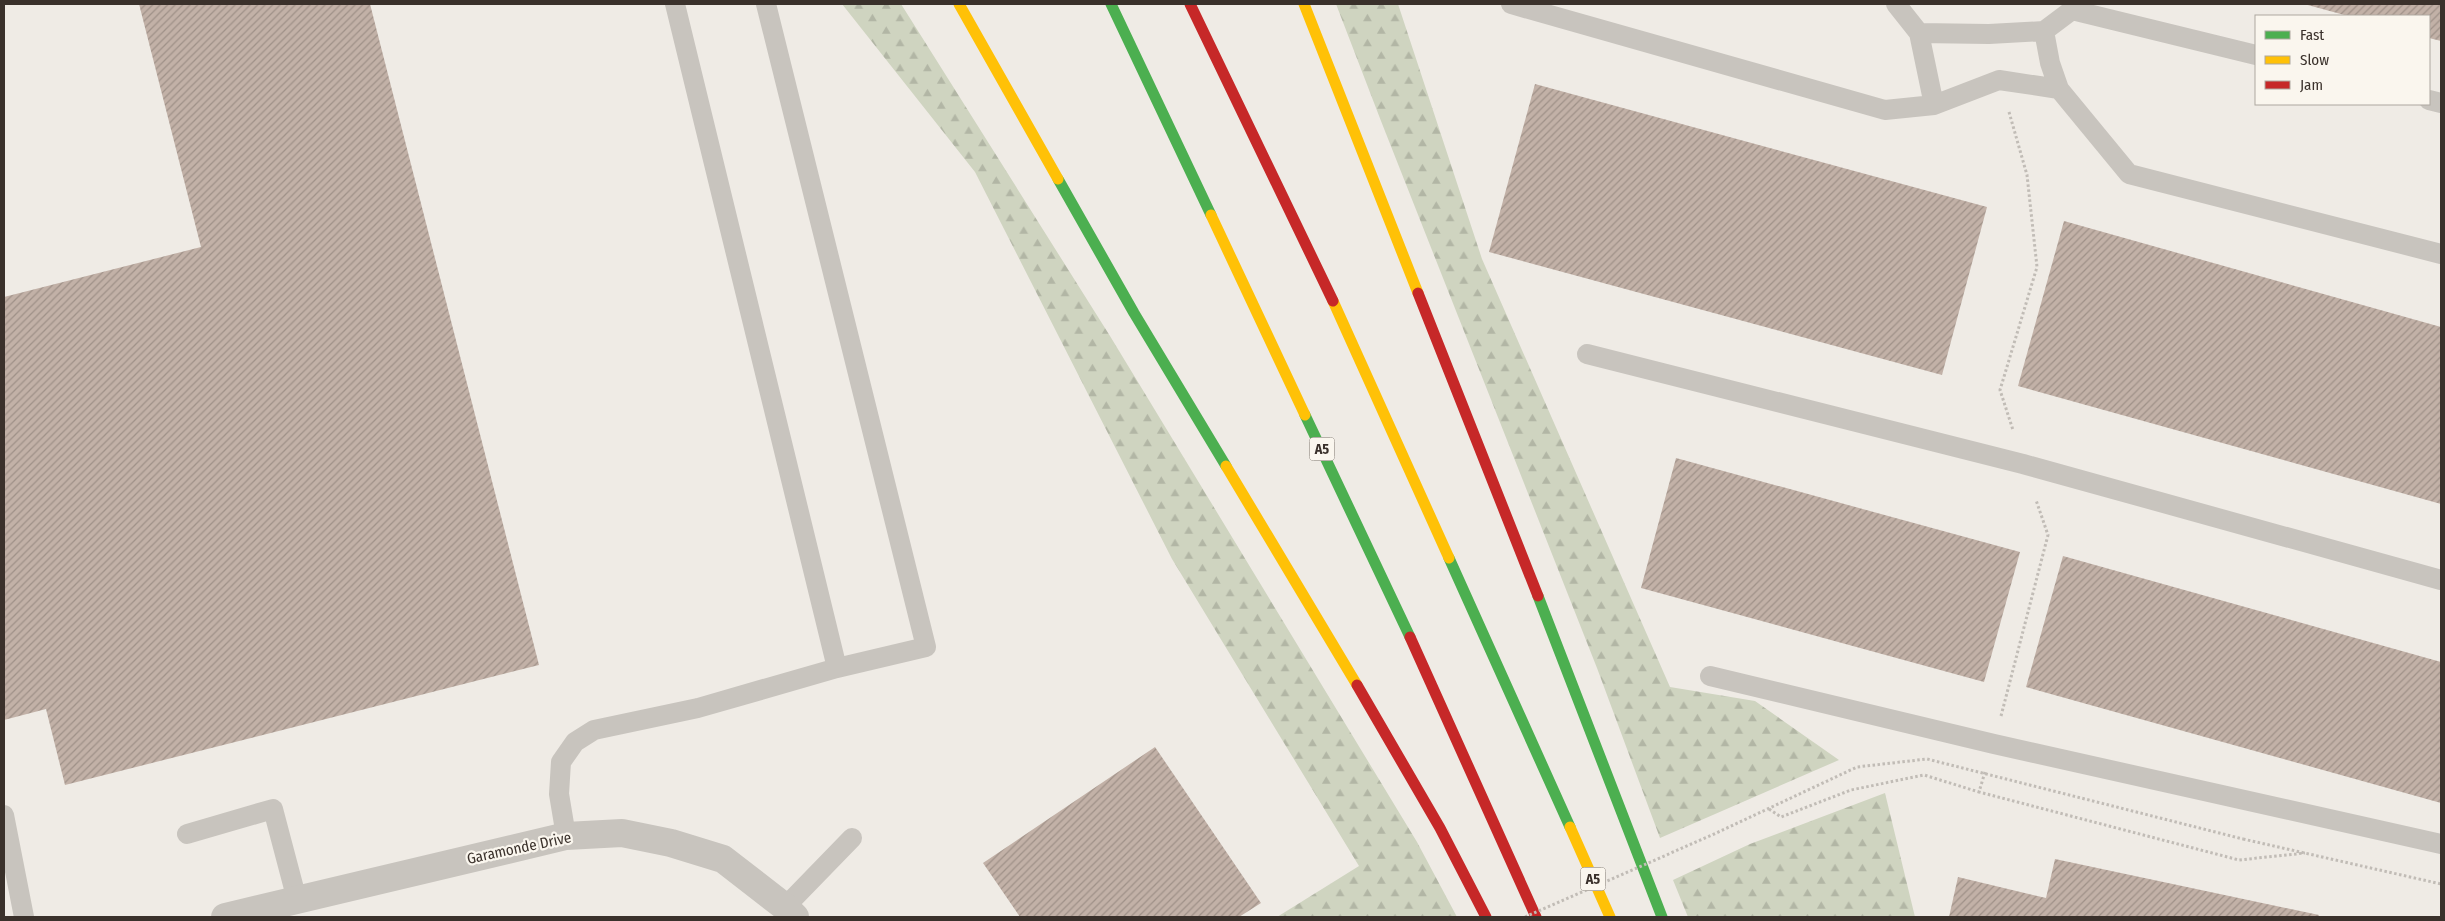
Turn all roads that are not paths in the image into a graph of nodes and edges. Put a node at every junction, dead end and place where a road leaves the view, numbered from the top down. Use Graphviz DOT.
graph roads {
  1 [pos="675,4"];
  2 [pos="766,4"];
  3 [pos="959,4"];
  4 [pos="1111,4"];
  5 [pos="1190,4"];
  6 [pos="1304,4"];
  7 [pos="1510,4"];
  8 [pos="1896,4"];
  9 [pos="2044,31"];
  10 [pos="1919,33"];
  11 [pos="2255,55"];
  12 [pos="2059,88"];
  13 [pos="1934,105"];
  14 [pos="2441,254"];
  15 [pos="1587,354"];
  16 [pos="2441,580"];
  17 [pos="837,668"];
  18 [pos="1710,676"];
  19 [pos="4,815"];
  20 [pos="187,834"];
  21 [pos="566,836"];
  22 [pos="852,838"];
  23 [pos="2441,844"];
  24 [pos="297,900"];
  25 [pos="790,912"];
  26 [pos="24,917"];
  27 [pos="225,917"];
  28 [pos="1486,917"];
  29 [pos="1536,917"];
  30 [pos="1610,917"];
  31 [pos="1662,917"];
  1 -- 17 [label="lane"];
  2 -- 17 [label="lane"];
  3 -- 28 [label="highway"];
  4 -- 29 [label="highway, A5"];
  5 -- 30 [label="highway, A5"];
  6 -- 31 [label="highway"];
  7 -- 13 [label="lane"];
  8 -- 10 [label="lane"];
  9 -- 10 [label="lane"];
  9 -- 11 [label="lane"];
  9 -- 12 [label="lane"];
  10 -- 13 [label="lane"];
  12 -- 13 [label="lane"];
  12 -- 14 [label="lane"];
  15 -- 16 [label="lane"];
  17 -- 21 [label="lane"];
  18 -- 23 [label="lane"];
  19 -- 26 [label="lane"];
  20 -- 24 [label="lane"];
  21 -- 24 [label="street, Garamonde Drive"];
  21 -- 25 [label="street, Garamonde Drive"];
  22 -- 25 [label="lane"];
  24 -- 27 [label="street, Garamonde Drive"];
}
